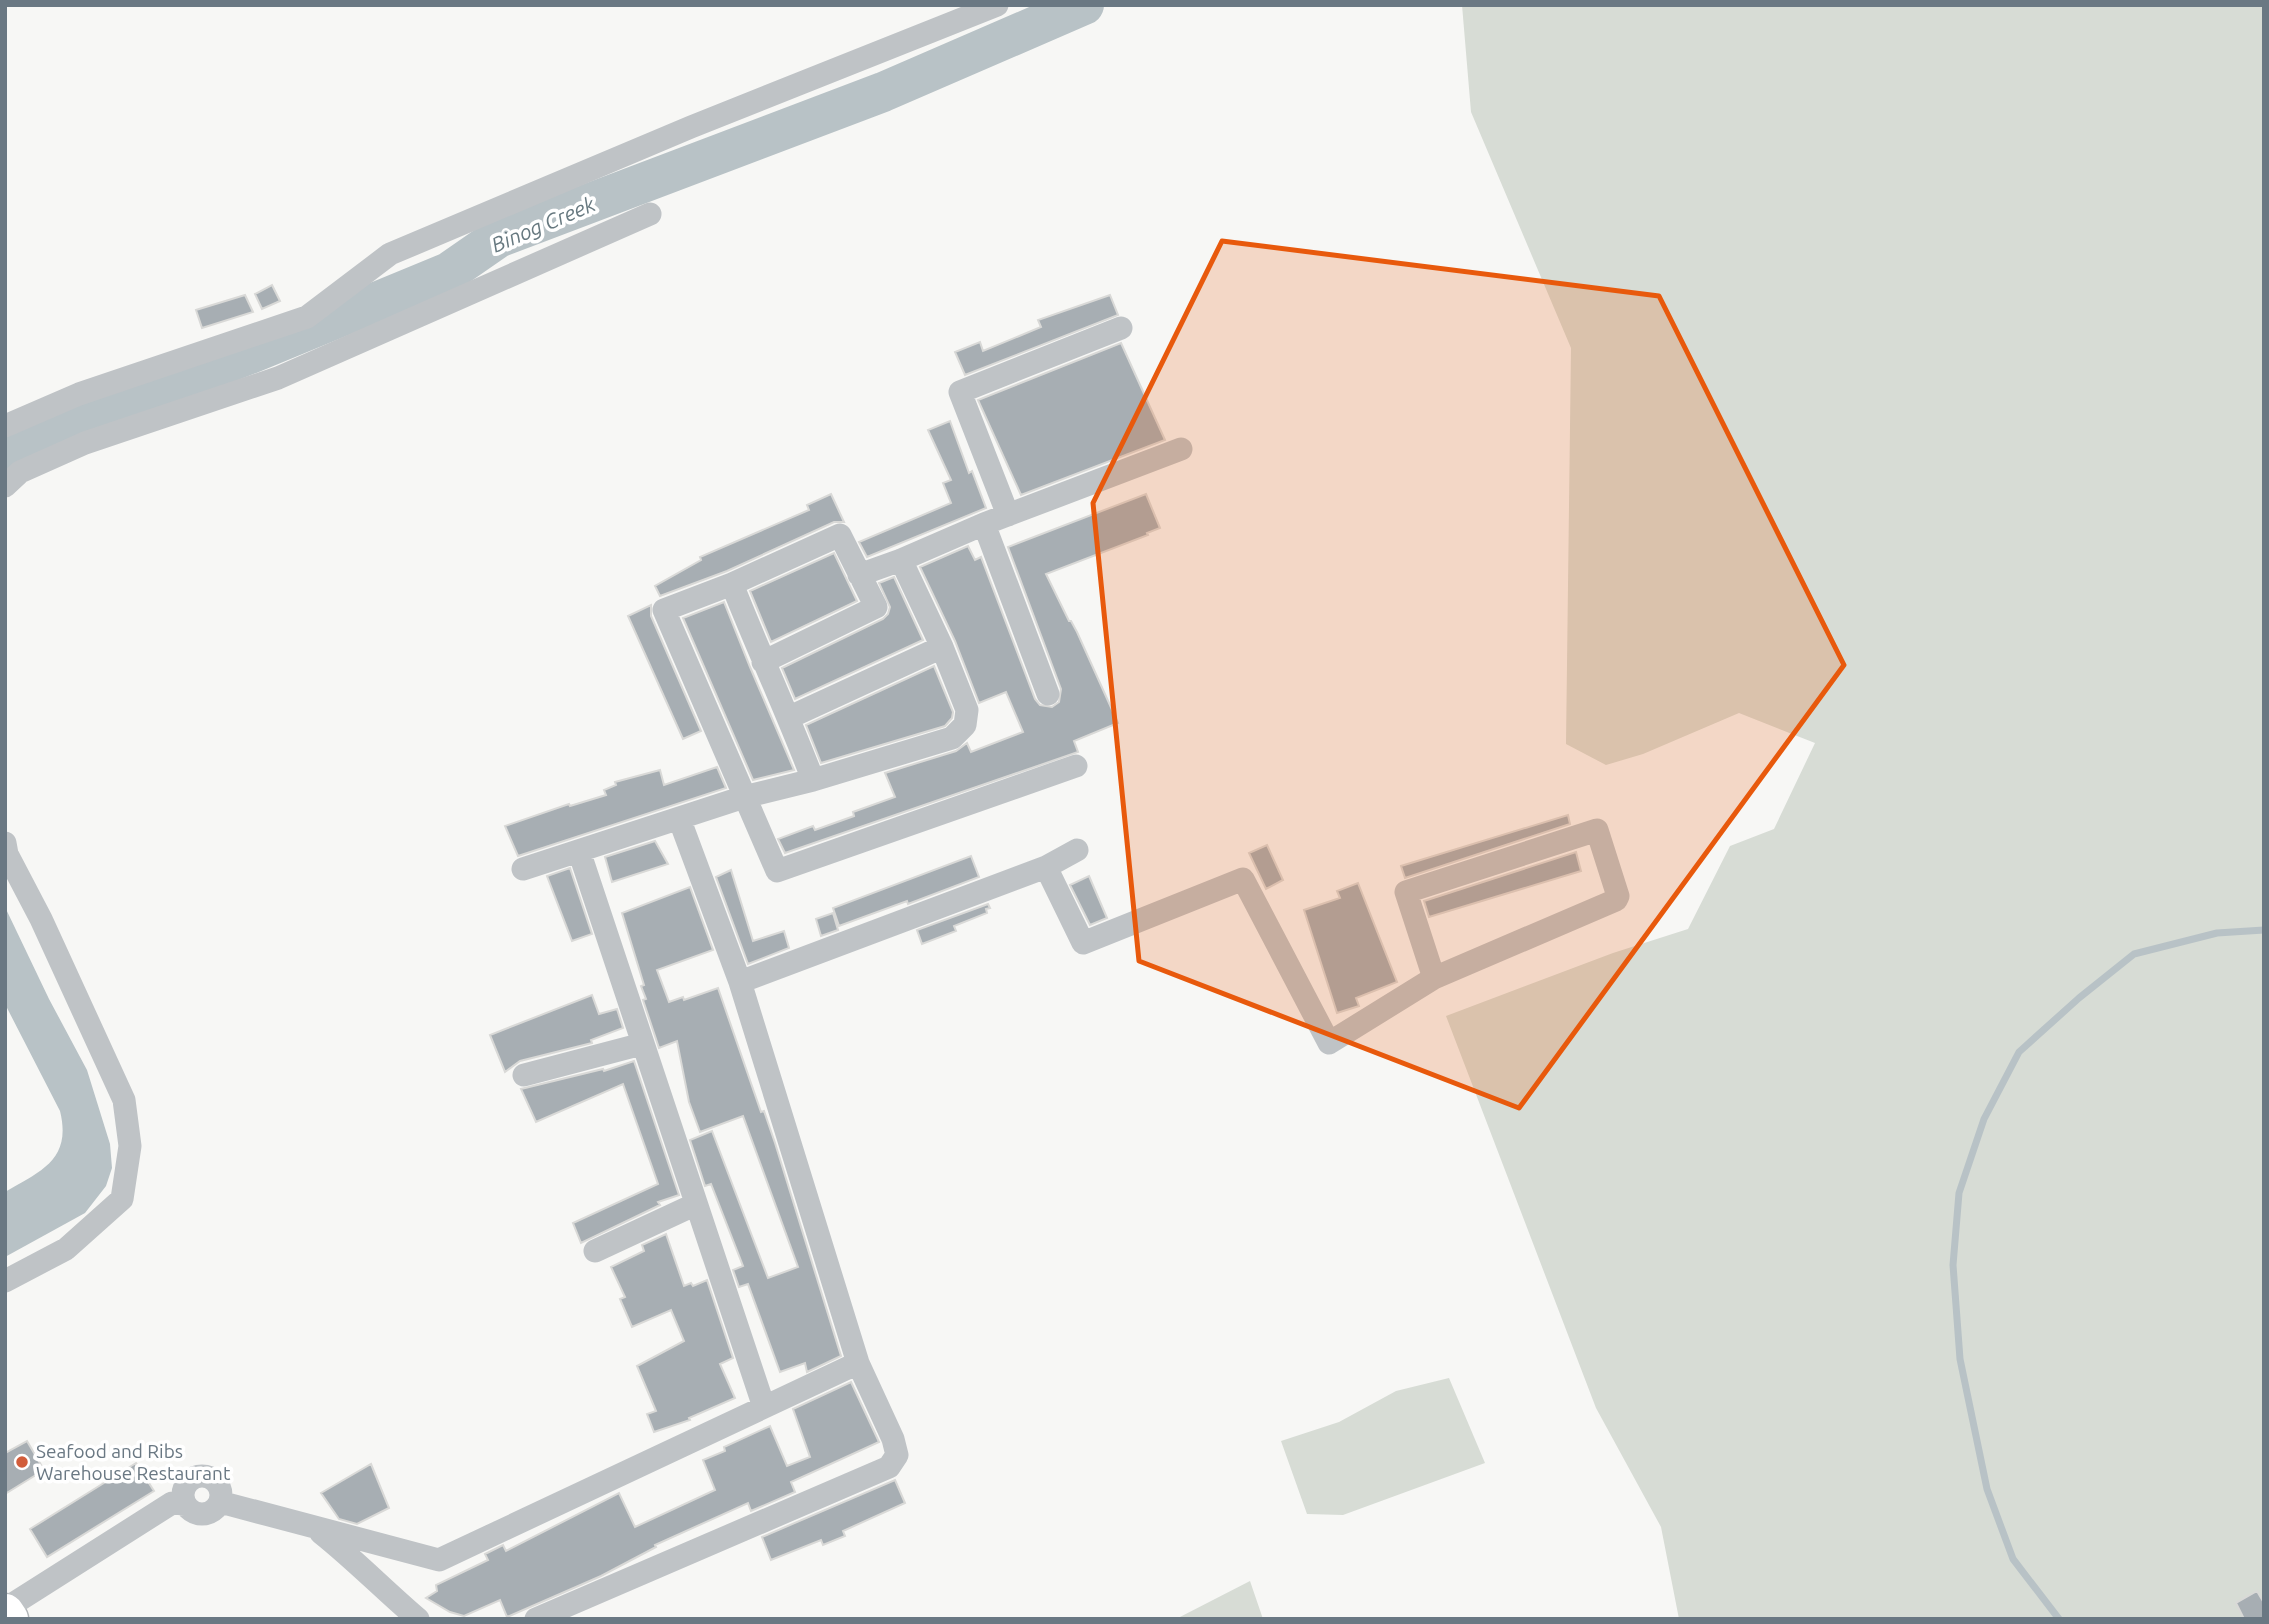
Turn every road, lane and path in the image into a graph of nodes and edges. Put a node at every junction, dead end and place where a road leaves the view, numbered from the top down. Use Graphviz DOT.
graph roads {
  1 [pos="998,5"];
  2 [pos="650,214"];
  3 [pos="1121,328"];
  4 [pos="5,426"];
  5 [pos="1181,449"];
  6 [pos="5,486"];
  7 [pos="1008,515"];
  8 [pos="984,524"];
  9 [pos="901,561"];
  10 [pos="859,575"];
  11 [pos="732,583"];
  12 [pos="942,647"];
  13 [pos="763,662"];
  14 [pos="1048,694"];
  15 [pos="790,717"];
  16 [pos="1076,766"];
  17 [pos="813,780"];
  18 [pos="744,797"];
  19 [pos="679,818"];
  20 [pos="5,843"];
  21 [pos="1077,850"];
  22 [pos="579,851"];
  23 [pos="1046,867"];
  24 [pos="523,869"];
  25 [pos="1434,978"];
  26 [pos="740,982"];
  27 [pos="642,1044"];
  28 [pos="524,1075"];
  29 [pos="696,1205"];
  30 [pos="595,1251"];
  31 [pos="5,1281"];
  32 [pos="858,1363"];
  33 [pos="764,1408"];
  34 [pos="220,1502"];
  35 [pos="185,1504"];
  36 [pos="313,1527"];
  37 [pos="5,1611"];
  38 [pos="9,1619"];
  39 [pos="418,1619"];
  40 [pos="536,1619"];
  1 -- 4 [label="street"];
  2 -- 6 [label="street"];
  3 -- 7 [label="street"];
  5 -- 7 [label="street"];
  7 -- 8 [label="street"];
  8 -- 9 [label="street"];
  8 -- 14 [label="street"];
  9 -- 10 [label="street"];
  9 -- 12 [label="street"];
  10 -- 11 [label="street"];
  10 -- 13 [label="street"];
  11 -- 13 [label="street"];
  11 -- 18 [label="street"];
  12 -- 15 [label="street"];
  12 -- 17 [label="street"];
  13 -- 15 [label="street"];
  15 -- 17 [label="street"];
  16 -- 18 [label="street"];
  17 -- 18 [label="street"];
  18 -- 19 [label="street"];
  19 -- 22 [label="street"];
  19 -- 26 [label="street"];
  20 -- 31 [label="street"];
  21 -- 23 [label="street"];
  22 -- 24 [label="street"];
  22 -- 27 [label="street"];
  23 -- 25 [label="street"];
  23 -- 26 [label="street"];
  25 -- 25 [label="street"];
  26 -- 32 [label="street"];
  27 -- 28 [label="street"];
  27 -- 29 [label="street"];
  29 -- 30 [label="street"];
  29 -- 33 [label="street"];
  32 -- 33 [label="street"];
  32 -- 40 [label="street"];
  33 -- 36 [label="street"];
  34 -- 35 [label="street"];
  34 -- 35 [label="street"];
  34 -- 36 [label="street"];
  35 -- 37 [label="street"];
  36 -- 39 [label="street"];
  37 -- 38 [label="highway"];
}
